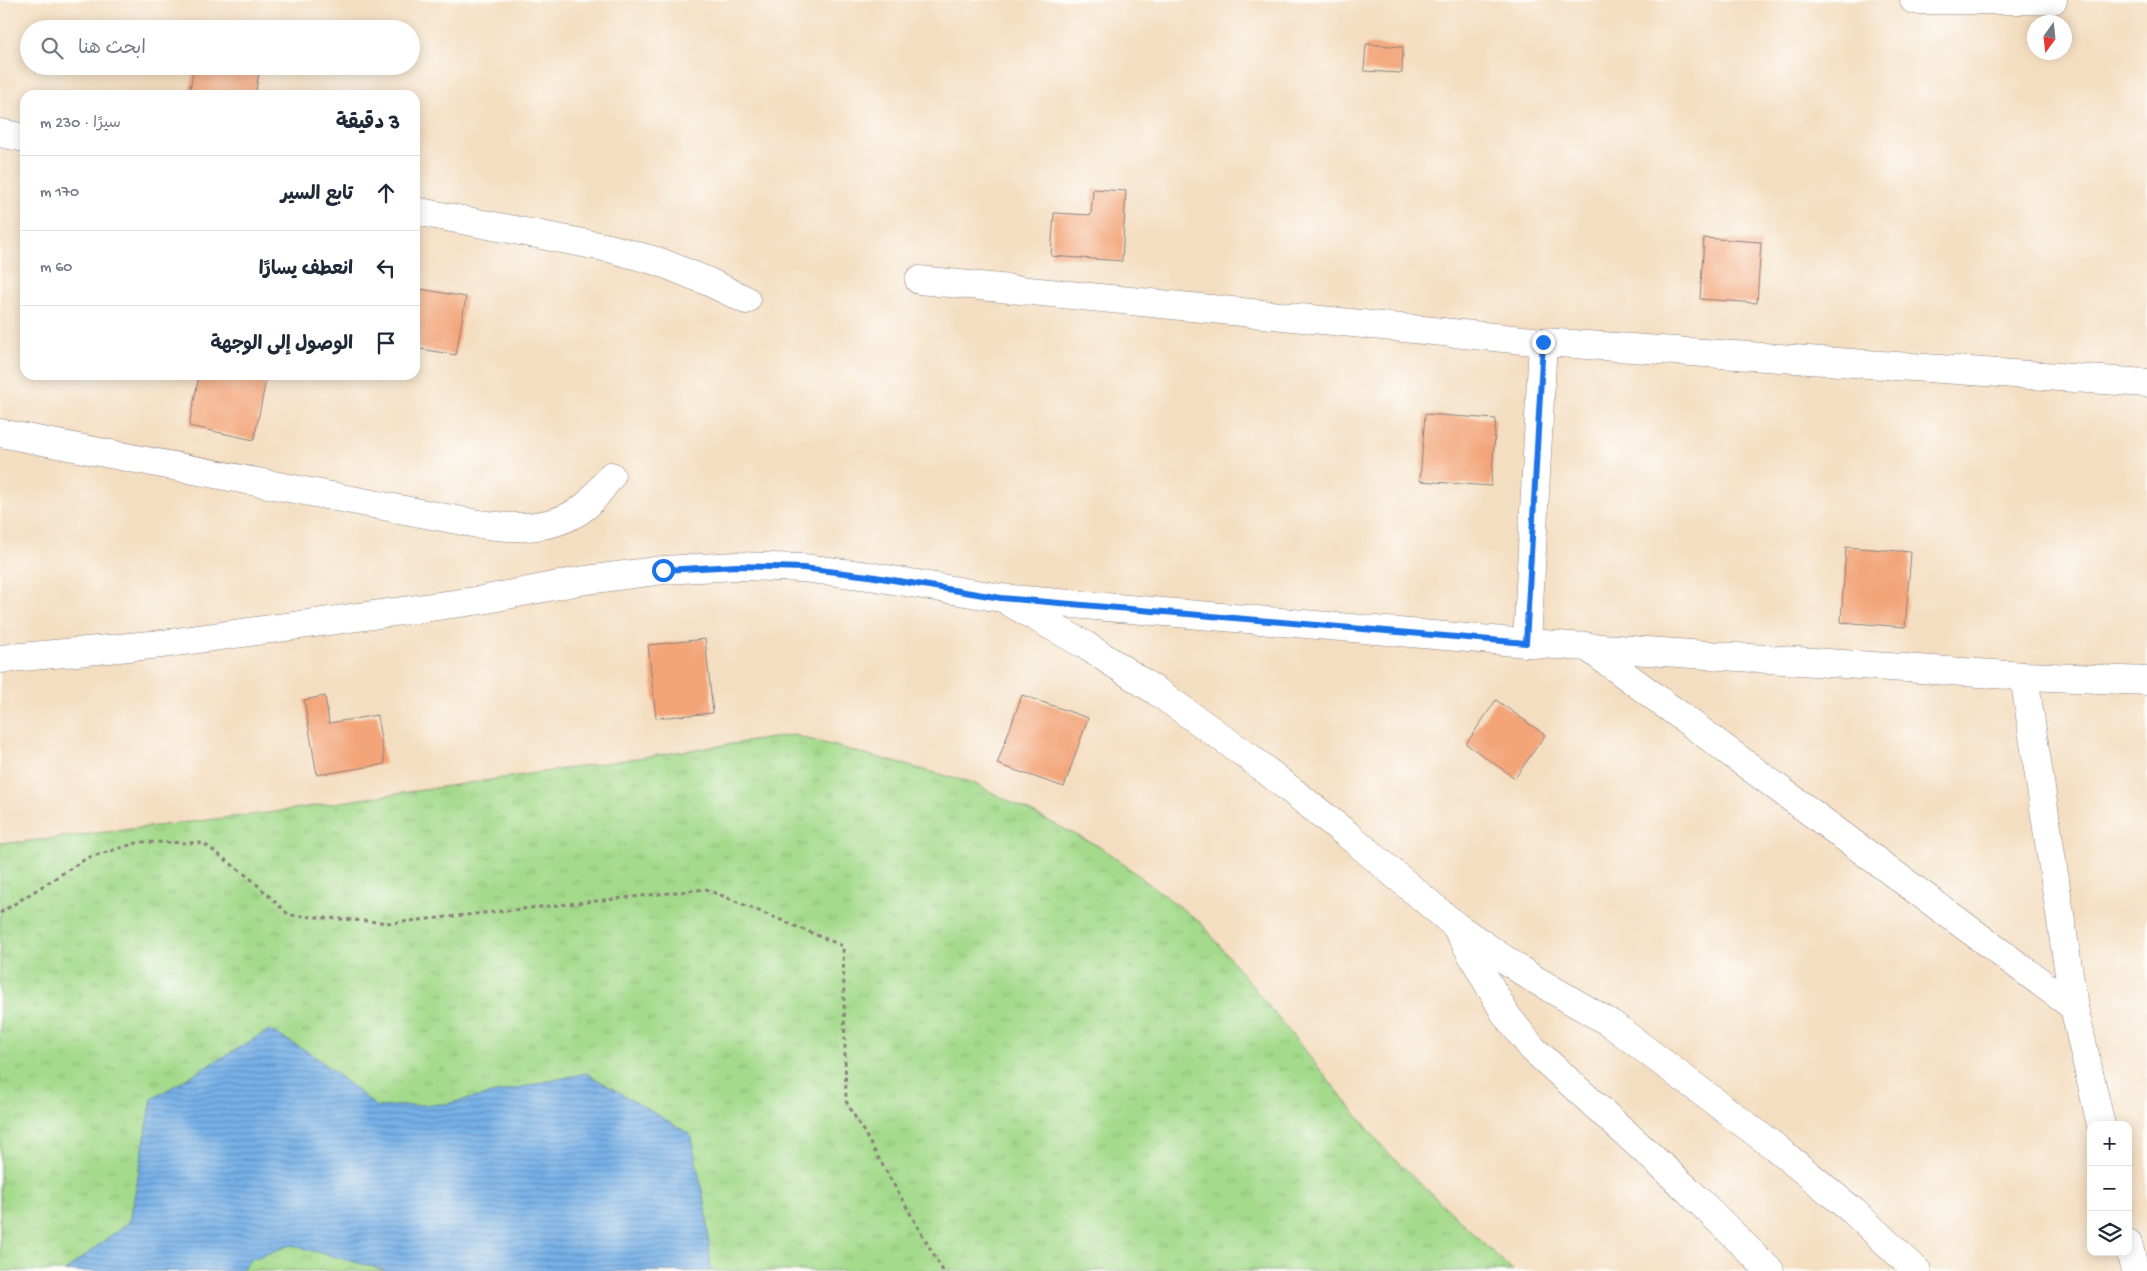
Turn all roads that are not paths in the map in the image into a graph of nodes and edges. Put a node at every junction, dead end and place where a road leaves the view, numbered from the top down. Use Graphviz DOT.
graph roads {
  1 [pos="1914,0"];
  2 [pos="2053,0"];
  3 [pos="0,133"];
  4 [pos="20,137"];
  5 [pos="420,212"];
  6 [pos="918,280"];
  7 [pos="746,300"];
  8 [pos="1543,342"];
  9 [pos="2147,383"];
  10 [pos="0,433"];
  11 [pos="611,476"];
  12 [pos="1001,598"];
  13 [pos="1526,643"];
  14 [pos="1586,646"];
  15 [pos="0,659"];
  16 [pos="2024,676"];
  17 [pos="2147,681"];
  18 [pos="1456,926"];
  19 [pos="2074,1007"];
  20 [pos="2100,1121"];
  21 [pos="2131,1256"];
  22 [pos="1770,1271"];
  23 [pos="1917,1271"];
  24 [pos="2135,1271"];
  1 -- 2 [label="street"];
  3 -- 4 [label="street"];
  5 -- 7 [label="street"];
  6 -- 8 [label="street"];
  8 -- 9 [label="street"];
  8 -- 13 [label="street"];
  10 -- 11 [label="street"];
  12 -- 13 [label="street"];
  12 -- 15 [label="street"];
  12 -- 18 [label="street"];
  13 -- 14 [label="street"];
  14 -- 16 [label="street"];
  14 -- 19 [label="street"];
  16 -- 17 [label="street"];
  16 -- 19 [label="street"];
  18 -- 22 [label="street"];
  18 -- 23 [label="street"];
  19 -- 20 [label="street"];
  21 -- 24 [label="street"];
}
